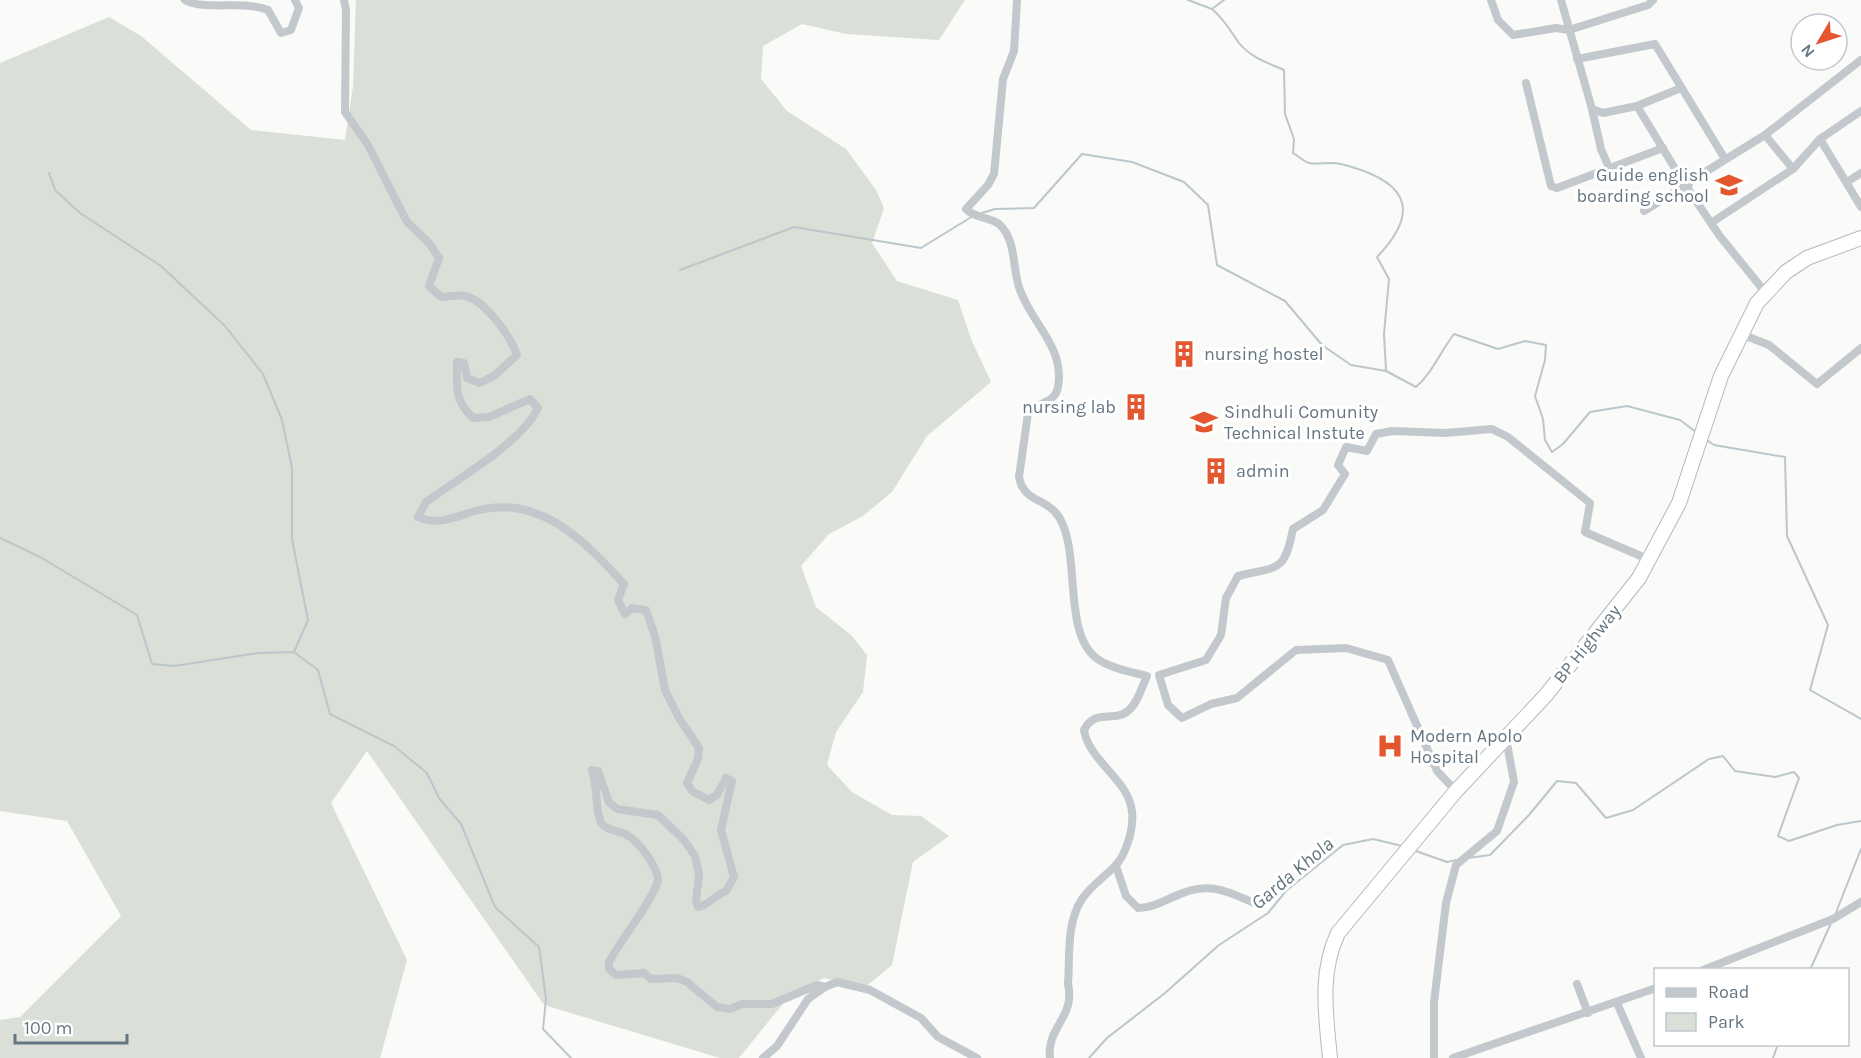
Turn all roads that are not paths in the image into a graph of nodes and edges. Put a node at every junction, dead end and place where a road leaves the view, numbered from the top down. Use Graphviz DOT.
graph roads {
  1 [pos="185,0"];
  2 [pos="295,0"];
  3 [pos="344,0"];
  4 [pos="1017,0"];
  5 [pos="1491,0"];
  6 [pos="1561,0"];
  7 [pos="1649,2"];
  8 [pos="1569,30"];
  9 [pos="1577,58"];
  10 [pos="1861,60"];
  11 [pos="1526,83"];
  12 [pos="1681,88"];
  13 [pos="1636,106"];
  14 [pos="1592,109"];
  15 [pos="1861,111"];
  16 [pos="1765,135"];
  17 [pos="1820,139"];
  18 [pos="1663,148"];
  19 [pos="1725,159"];
  20 [pos="1793,169"];
  21 [pos="1610,170"];
  22 [pos="1861,173"];
  23 [pos="1847,182"];
  24 [pos="1685,185"];
  25 [pos="1861,207"];
  26 [pos="1644,211"];
  27 [pos="1712,223"];
  28 [pos="1861,238"];
  29 [pos="1765,292"];
  30 [pos="1741,334"];
  31 [pos="1861,348"];
  32 [pos="1650,560"];
  33 [pos="1159,675"];
  34 [pos="1147,676"];
  35 [pos="1506,738"];
  36 [pos="1456,791"];
  37 [pos="1116,866"];
  38 [pos="1861,902"];
  39 [pos="1254,903"];
  40 [pos="1706,968"];
  41 [pos="1577,984"];
  42 [pos="825,987"];
  43 [pos="1654,989"];
  44 [pos="1617,1003"];
  45 [pos="1588,1013"];
  46 [pos="763,1058"];
  47 [pos="977,1058"];
  48 [pos="1050,1058"];
  49 [pos="1330,1058"];
  50 [pos="1434,1058"];
  51 [pos="1453,1058"];
  52 [pos="1641,1058"];
  1 -- 2 [label="street"];
  3 -- 42 [label="street"];
  4 -- 34 [label="street"];
  5 -- 8 [label="street"];
  6 -- 8 [label="street"];
  7 -- 8 [label="street"];
  8 -- 9 [label="street"];
  9 -- 12 [label="street"];
  9 -- 14 [label="street"];
  10 -- 16 [label="street"];
  11 -- 21 [label="street"];
  12 -- 13 [label="street"];
  12 -- 19 [label="street"];
  13 -- 14 [label="street"];
  13 -- 18 [label="street"];
  14 -- 21 [label="street"];
  15 -- 17 [label="street"];
  16 -- 19 [label="street"];
  16 -- 20 [label="street"];
  17 -- 20 [label="street"];
  17 -- 23 [label="street"];
  18 -- 21 [label="street"];
  18 -- 24 [label="street"];
  19 -- 24 [label="street"];
  20 -- 27 [label="street"];
  22 -- 23 [label="street"];
  23 -- 25 [label="street"];
  24 -- 26 [label="street"];
  24 -- 27 [label="street"];
  27 -- 29 [label="street"];
  28 -- 29 [label="highway, BP Highway"];
  29 -- 30 [label="highway, BP Highway"];
  30 -- 31 [label="street"];
  30 -- 32 [label="highway, BP Highway"];
  32 -- 33 [label="street"];
  32 -- 35 [label="highway, BP Highway"];
  33 -- 34 [label="street"];
  33 -- 36 [label="street"];
  34 -- 37 [label="street"];
  35 -- 36 [label="highway, BP Highway"];
  35 -- 50 [label="street"];
  36 -- 49 [label="highway, BP Highway"];
  37 -- 39 [label="street"];
  37 -- 48 [label="street"];
  38 -- 40 [label="street"];
  41 -- 45 [label="street"];
  42 -- 46 [label="street"];
  42 -- 47 [label="street"];
  43 -- 44 [label="street"];
  44 -- 45 [label="street"];
  44 -- 52 [label="street"];
  45 -- 51 [label="street"];
}
